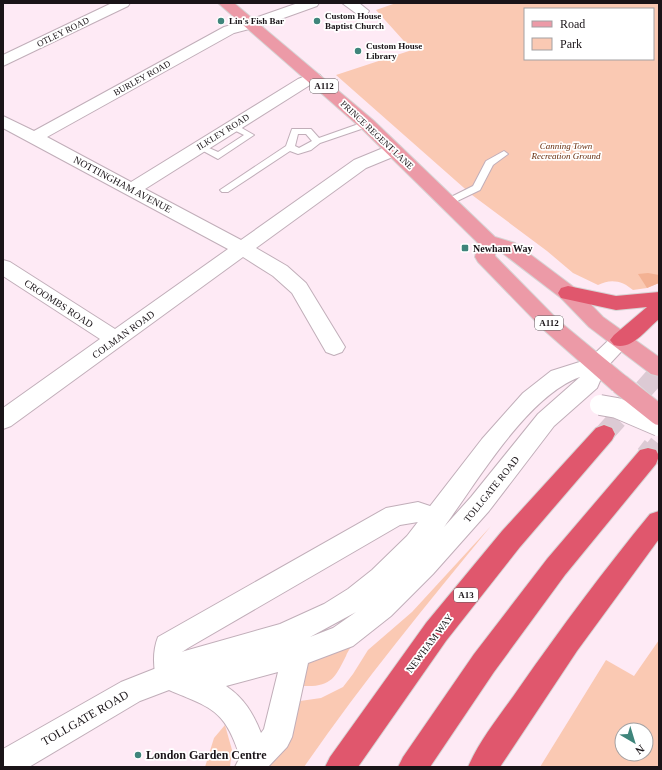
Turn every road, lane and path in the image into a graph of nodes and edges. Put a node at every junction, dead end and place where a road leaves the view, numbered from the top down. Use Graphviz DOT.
graph roads {
  1 [pos="123,3"];
  2 [pos="225,3"];
  3 [pos="312,3"];
  4 [pos="349,3"];
  5 [pos="362,11"];
  6 [pos="250,24"];
  7 [pos="3,61"];
  8 [pos="314,78"];
  9 [pos="3,121"];
  10 [pos="367,124"];
  11 [pos="35,137"];
  12 [pos="317,141"];
  13 [pos="290,147"];
  14 [pos="394,150"];
  15 [pos="504,154"];
  16 [pos="132,189"];
  17 [pos="225,190"];
  18 [pos="448,202"];
  19 [pos="488,242"];
  20 [pos="242,248"];
  21 [pos="3,267"];
  22 [pos="568,293"];
  23 [pos="659,298"];
  24 [pos="659,308"];
  25 [pos="115,339"];
  26 [pos="621,340"];
  27 [pos="334,347"];
  28 [pos="652,363"];
  29 [pos="596,364"];
  30 [pos="556,412"];
  31 [pos="659,415"];
  32 [pos="3,420"];
  33 [pos="659,426"];
  34 [pos="604,434"];
  35 [pos="648,457"];
  36 [pos="436,518"];
  37 [pos="659,521"];
  38 [pos="648,542"];
  39 [pos="299,641"];
  40 [pos="176,680"];
  41 [pos="252,763"];
  42 [pos="3,766"];
  43 [pos="340,767"];
  44 [pos="413,767"];
  45 [pos="483,767"];
  1 -- 7 [label="street, OTLEY ROAD"];
  2 -- 6 [label="main road, PRINCE REGENT LANE / A112"];
  3 -- 6 [label="street, BURLEY ROAD"];
  4 -- 5 [label="street"];
  6 -- 8 [label="main road, PRINCE REGENT LANE / A112"];
  6 -- 11 [label="street, BURLEY ROAD"];
  8 -- 10 [label="main road, PRINCE REGENT LANE / A112"];
  8 -- 16 [label="street, ILKLEY ROAD"];
  9 -- 11 [label="street, NOTTINGHAM AVENUE"];
  10 -- 12 [label="lane"];
  10 -- 14 [label="main road, PRINCE REGENT LANE / A112"];
  11 -- 16 [label="street, NOTTINGHAM AVENUE"];
  12 -- 13 [label="lane"];
  12 -- 13 [label="lane"];
  13 -- 17 [label="lane"];
  14 -- 18 [label="main road, PRINCE REGENT LANE / A112"];
  14 -- 20 [label="street, COLMAN ROAD"];
  15 -- 18 [label="lane"];
  16 -- 20 [label="street, NOTTINGHAM AVENUE"];
  18 -- 19 [label="main road, PRINCE REGENT LANE / A112"];
  19 -- 22 [label="main road"];
  19 -- 29 [label="main road, A112"];
  20 -- 25 [label="street, COLMAN ROAD"];
  20 -- 27 [label="street"];
  21 -- 25 [label="street, CROOMBS ROAD"];
  22 -- 23 [label="highway"];
  22 -- 26 [label="main road"];
  24 -- 26 [label="highway"];
  25 -- 32 [label="street, COLMAN ROAD"];
  26 -- 28 [label="main road"];
  26 -- 29 [label="street"];
  29 -- 30 [label="street, TOLLGATE ROAD"];
  29 -- 31 [label="main road, A112, bridge"];
  29 -- 36 [label="street, TOLLGATE ROAD"];
  30 -- 33 [label="street, bridge"];
  30 -- 39 [label="street, TOLLGATE ROAD"];
  34 -- 43 [label="highway, NEWHAM WAY / A13"];
  35 -- 44 [label="highway"];
  36 -- 39 [label="street, TOLLGATE ROAD"];
  36 -- 40 [label="street"];
  37 -- 38 [label="highway"];
  38 -- 45 [label="highway"];
  39 -- 40 [label="street, TOLLGATE ROAD"];
  39 -- 41 [label="street"];
  40 -- 41 [label="street"];
  40 -- 42 [label="street, TOLLGATE ROAD"];
}
